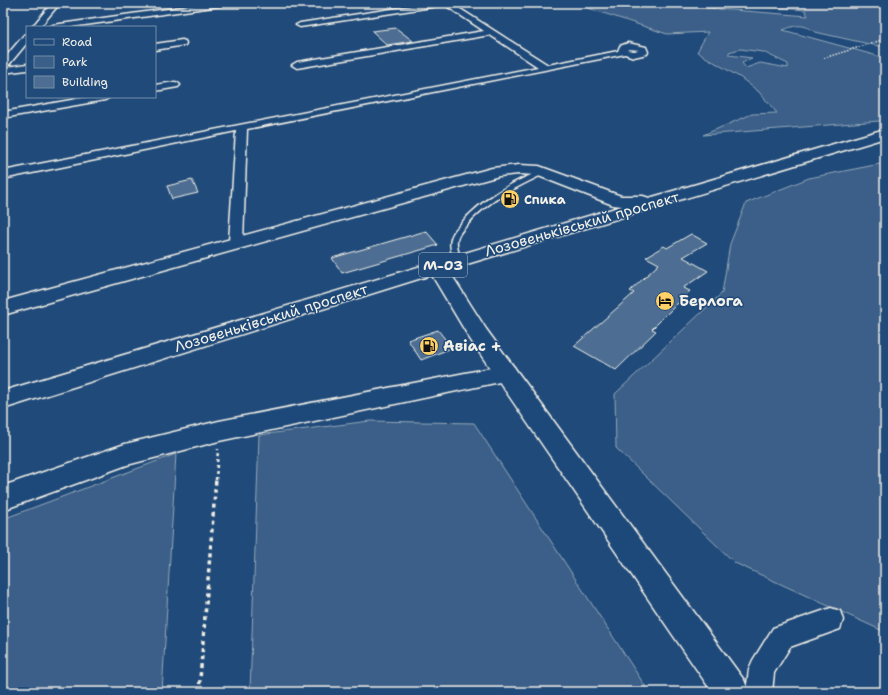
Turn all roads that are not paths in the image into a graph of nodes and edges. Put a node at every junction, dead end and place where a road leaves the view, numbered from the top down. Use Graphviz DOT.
graph roads {
  1 [pos="56,3"];
  2 [pos="228,3"];
  3 [pos="446,3"];
  4 [pos="300,25"];
  5 [pos="37,26"];
  6 [pos="60,26"];
  7 [pos="490,33"];
  8 [pos="26,38"];
  9 [pos="182,43"];
  10 [pos="156,47"];
  11 [pos="624,52"];
  12 [pos="297,65"];
  13 [pos="3,66"];
  14 [pos="26,67"];
  15 [pos="546,68"];
  16 [pos="3,70"];
  17 [pos="175,85"];
  18 [pos="156,88"];
  19 [pos="100,98"];
  20 [pos="3,115"];
  21 [pos="242,127"];
  22 [pos="885,134"];
  23 [pos="544,172"];
  24 [pos="3,174"];
  25 [pos="660,202"];
  26 [pos="236,242"];
  27 [pos="458,261"];
  28 [pos="437,267"];
  29 [pos="3,308"];
  30 [pos="506,373"];
  31 [pos="3,400"];
  32 [pos="3,498"];
  33 [pos="831,620"];
  34 [pos="732,692"];
  35 [pos="759,692"];
  1 -- 5 [label="street"];
  2 -- 6 [label="street"];
  3 -- 4 [label="street"];
  3 -- 7 [label="street"];
  7 -- 12 [label="street"];
  7 -- 15 [label="street"];
  8 -- 13 [label="street"];
  9 -- 10 [label="street"];
  11 -- 15 [label="street"];
  14 -- 16 [label="street"];
  15 -- 21 [label="street"];
  17 -- 18 [label="street"];
  19 -- 20 [label="street"];
  21 -- 24 [label="street"];
  21 -- 26 [label="street"];
  22 -- 25 [label="main road, Лозовеньківський проспект / М-03"];
  23 -- 25 [label="main road"];
  23 -- 26 [label="main road"];
  23 -- 27 [label="lane"];
  25 -- 27 [label="main road, Лозовеньківський проспект / М-03"];
  26 -- 29 [label="main road"];
  27 -- 28 [label="main road, Лозовеньківський проспект / М-03"];
  28 -- 30 [label="main road"];
  28 -- 31 [label="main road, Лозовеньківський проспект / М-03"];
  30 -- 32 [label="main road"];
  30 -- 34 [label="main road"];
  33 -- 35 [label="street"];
}
